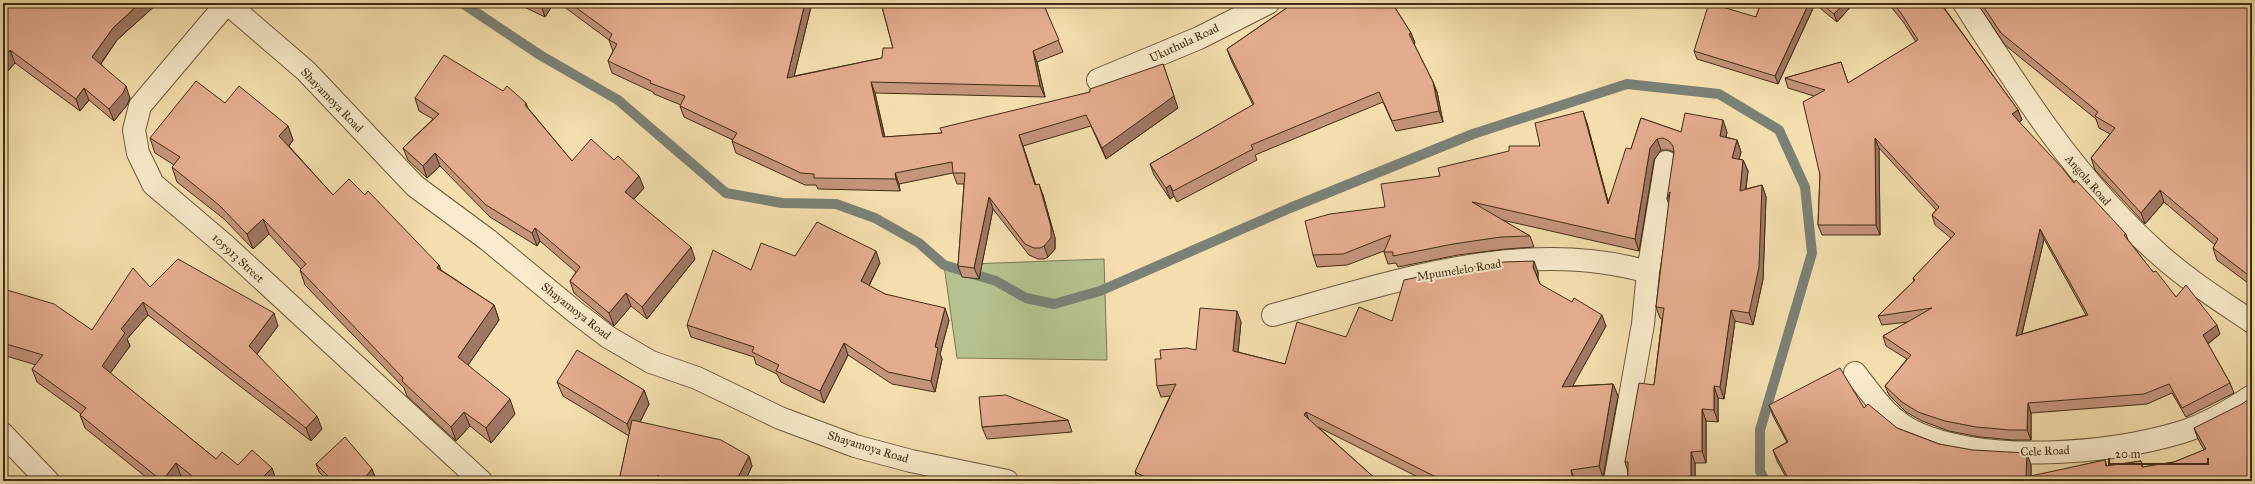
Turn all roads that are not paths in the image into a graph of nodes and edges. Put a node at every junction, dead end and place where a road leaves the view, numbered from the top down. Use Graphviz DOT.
graph roads {
  1 [pos="227,3"];
  2 [pos="1268,3"];
  3 [pos="1964,3"];
  4 [pos="1098,80"];
  5 [pos="1666,162"];
  6 [pos="1648,272"];
  7 [pos="1273,314"];
  8 [pos="2252,322"];
  9 [pos="1855,373"];
  10 [pos="2252,396"];
  11 [pos="3,434"];
  12 [pos="48,481"];
  13 [pos="481,481"];
  14 [pos="1007,481"];
  15 [pos="1615,481"];
  1 -- 13 [label="street, 105913 Street"];
  1 -- 14 [label="street, Shayamoya Road"];
  2 -- 4 [label="street, Ukuthula Road"];
  3 -- 8 [label="street, Angola Road"];
  5 -- 6 [label="street"];
  6 -- 7 [label="street, Mpumelelo Road"];
  6 -- 15 [label="street"];
  9 -- 10 [label="street, Cele Road"];
  11 -- 12 [label="street"];
}
